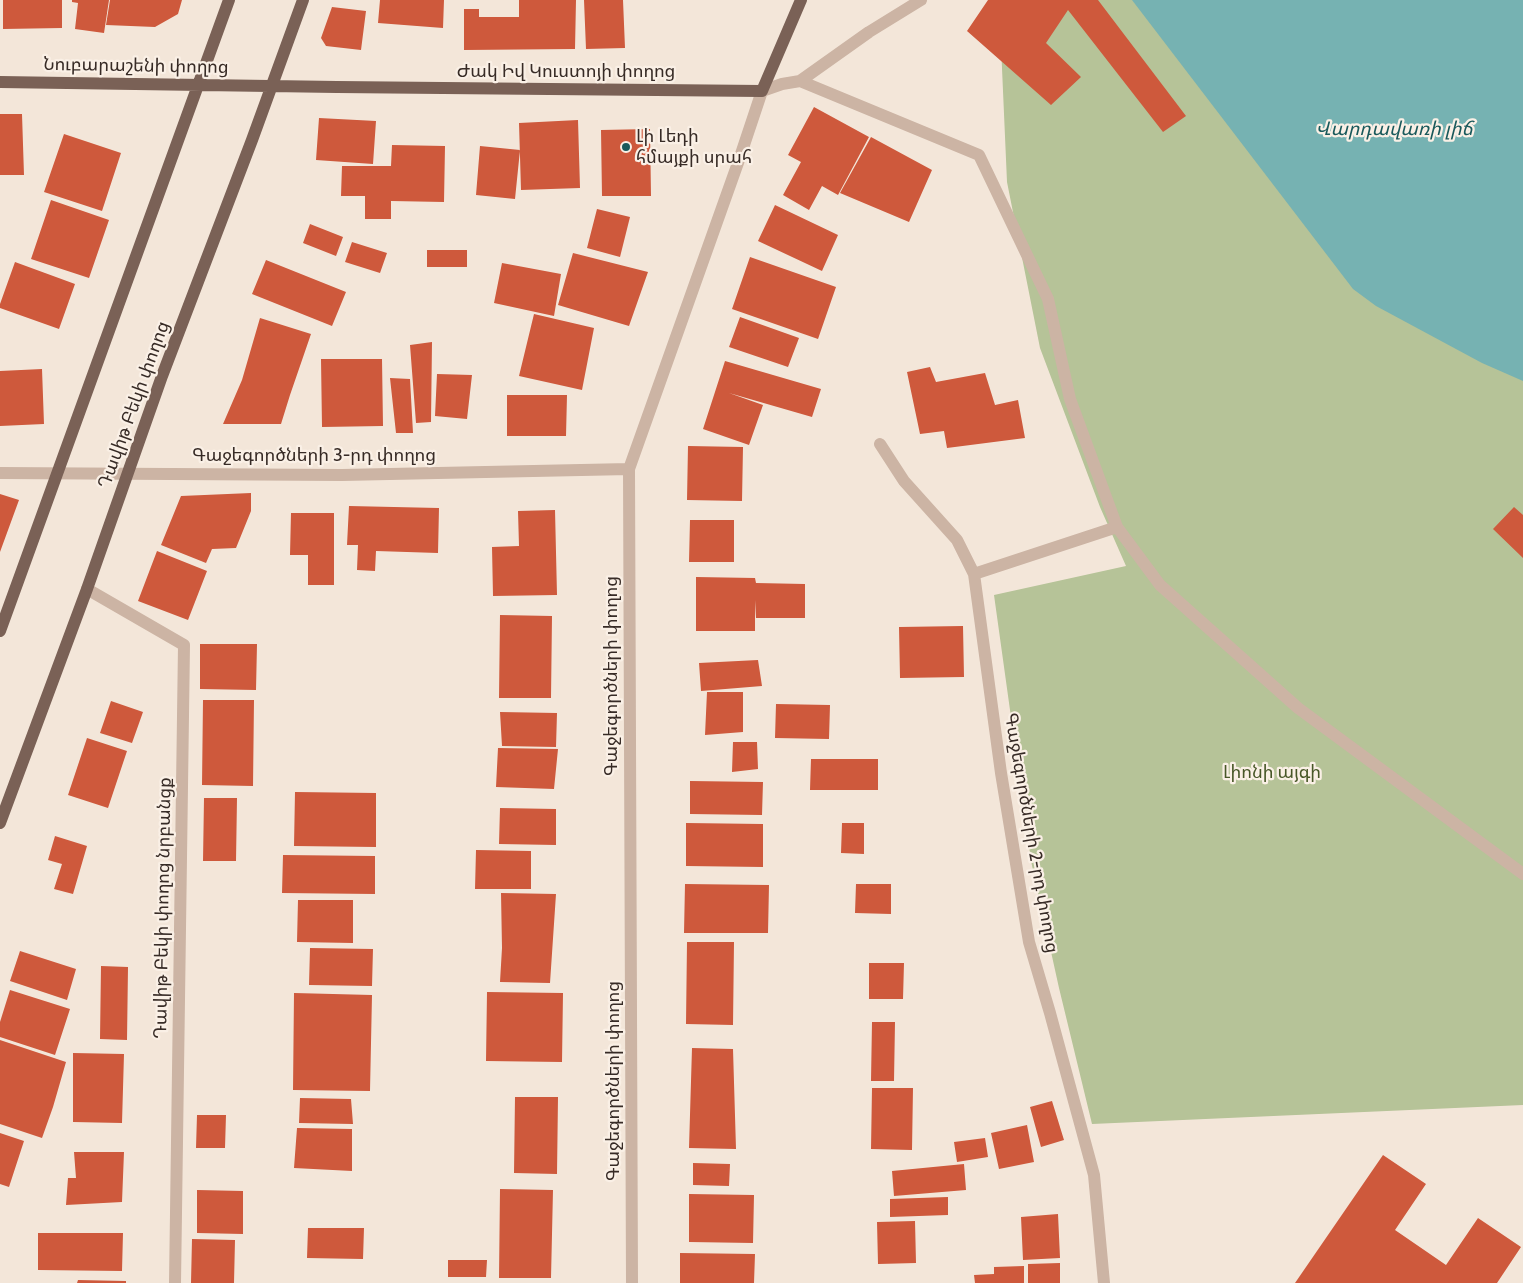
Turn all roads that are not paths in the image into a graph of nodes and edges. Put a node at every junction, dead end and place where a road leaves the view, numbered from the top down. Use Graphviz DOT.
graph roads {
  1 [pos="229,0"];
  2 [pos="303,0"];
  3 [pos="801,0"];
  4 [pos="921,0"];
  5 [pos="800,81"];
  6 [pos="0,82"];
  7 [pos="198,84"];
  8 [pos="272,87"];
  9 [pos="762,91"];
  10 [pos="880,444"];
  11 [pos="629,469"];
  12 [pos="0,473"];
  13 [pos="57,474"];
  14 [pos="128,474"];
  15 [pos="1117,527"];
  16 [pos="974,574"];
  17 [pos="87,589"];
  18 [pos="0,631"];
  19 [pos="0,823"];
  20 [pos="1523,874"];
  21 [pos="175,1283"];
  22 [pos="632,1283"];
  23 [pos="1104,1283"];
  1 -- 7 [label="main road"];
  2 -- 8 [label="main road, Դավիթ Բեկի փողոց"];
  3 -- 9 [label="main road"];
  4 -- 5 [label="street"];
  5 -- 9 [label="street"];
  5 -- 15 [label="street"];
  6 -- 7 [label="main road, Նուբարաշենի փողոց"];
  7 -- 8 [label="main road, Նուբարաշենի փողոց"];
  7 -- 13 [label="main road"];
  8 -- 9 [label="main road, Ժակ Իվ Կուստոյի փողոց"];
  8 -- 14 [label="main road, Դավիթ Բեկի փողոց"];
  9 -- 11 [label="street, Գաջեգործների փողոց"];
  10 -- 16 [label="street, Գաջեգործների 2-րդ փողոց"];
  11 -- 14 [label="street, Գաջեգործների 3-րդ փողոց"];
  11 -- 22 [label="street, Գաջեգործների փողոց"];
  12 -- 13 [label="street, Գաջեգործների 3-րդ փողոց"];
  13 -- 14 [label="street, Գաջեգործների 3-րդ փողոց"];
  13 -- 18 [label="main road"];
  14 -- 17 [label="main road, Դավիթ Բեկի փողոց"];
  15 -- 16 [label="street"];
  15 -- 20 [label="street"];
  16 -- 23 [label="street, Գաջեգործների 2-րդ փողոց"];
  17 -- 19 [label="main road, Դավիթ Բեկի փողոց"];
  17 -- 21 [label="street, Դավիթ Բեկի փողոց նրբանցք"];
}
